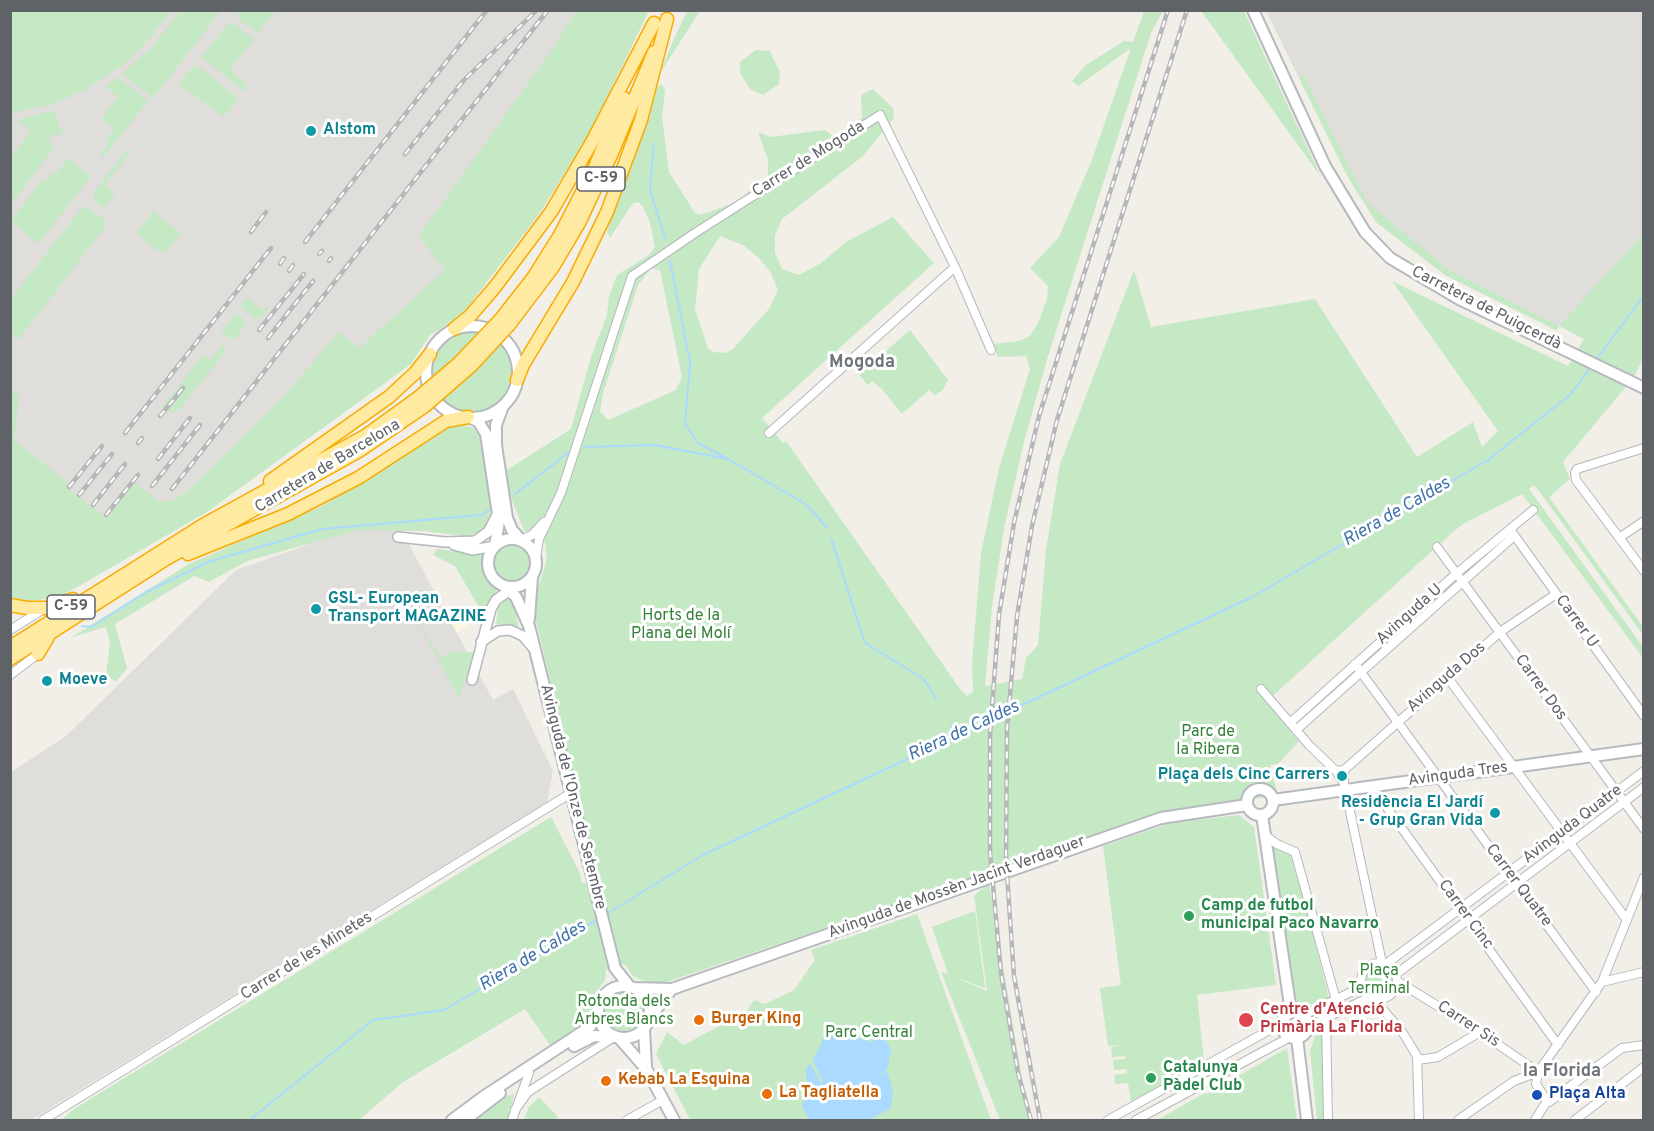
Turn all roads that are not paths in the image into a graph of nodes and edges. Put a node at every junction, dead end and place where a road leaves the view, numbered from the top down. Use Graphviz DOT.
graph roads {
  1 [pos="1253,10"];
  2 [pos="666,14"];
  3 [pos="654,23"];
  4 [pos="955,267"];
  5 [pos="504,323"];
  6 [pos="454,329"];
  7 [pos="991,351"];
  8 [pos="430,354"];
  9 [pos="517,380"];
  10 [pos="1644,388"];
  11 [pos="422,402"];
  12 [pos="503,406"];
  13 [pos="468,417"];
  14 [pos="770,433"];
  15 [pos="1644,448"];
  16 [pos="236,507"];
  17 [pos="1533,510"];
  18 [pos="498,511"];
  19 [pos="549,516"];
  20 [pos="1644,521"];
  21 [pos="1509,529"];
  22 [pos="1514,536"];
  23 [pos="398,537"];
  24 [pos="1619,538"];
  25 [pos="521,540"];
  26 [pos="445,543"];
  27 [pos="495,546"];
  28 [pos="1437,547"];
  29 [pos="166,559"];
  30 [pos="536,559"];
  31 [pos="133,569"];
  32 [pos="1644,571"];
  33 [pos="1456,573"];
  34 [pos="532,577"];
  35 [pos="1462,581"];
  36 [pos="507,588"];
  37 [pos="1556,594"];
  38 [pos="10,605"];
  39 [pos="46,608"];
  40 [pos="529,626"];
  41 [pos="10,630"];
  42 [pos="52,632"];
  43 [pos="1500,633"];
  44 [pos="482,642"];
  45 [pos="10,647"];
  46 [pos="535,650"];
  47 [pos="38,654"];
  48 [pos="10,659"];
  49 [pos="1355,664"];
  50 [pos="1361,672"];
  51 [pos="10,675"];
  52 [pos="1448,678"];
  53 [pos="471,680"];
  54 [pos="1261,689"];
  55 [pos="1644,716"];
  56 [pos="1398,721"];
  57 [pos="1290,723"];
  58 [pos="1296,730"];
  59 [pos="1644,749"];
  60 [pos="1590,756"];
  61 [pos="1515,767"];
  62 [pos="1340,770"];
  63 [pos="1644,771"];
  64 [pos="1438,777"];
  65 [pos="1345,787"];
  66 [pos="1372,787"];
  67 [pos="1644,787"];
  68 [pos="1617,791"];
  69 [pos="571,793"];
  70 [pos="1273,800"];
  71 [pos="1625,801"];
  72 [pos="1247,805"];
  73 [pos="1262,815"];
  74 [pos="1644,829"];
  75 [pos="1563,832"];
  76 [pos="1265,835"];
  77 [pos="1571,842"];
  78 [pos="1509,874"];
  79 [pos="1644,877"];
  80 [pos="1516,883"];
  81 [pos="1461,910"];
  82 [pos="1469,919"];
  83 [pos="1627,920"];
  84 [pos="1384,963"];
  85 [pos="615,968"];
  86 [pos="1644,972"];
  87 [pos="1396,978"];
  88 [pos="1602,982"];
  89 [pos="1361,983"];
  90 [pos="632,987"];
  91 [pos="672,989"];
  92 [pos="608,992"];
  93 [pos="1596,992"];
  94 [pos="1372,998"];
  95 [pos="1335,1000"];
  96 [pos="1291,1012"];
  97 [pos="598,1014"];
  98 [pos="1304,1015"];
  99 [pos="650,1017"];
  100 [pos="1326,1017"];
  101 [pos="1282,1023"];
  102 [pos="1309,1026"];
  103 [pos="644,1030"];
  104 [pos="1480,1032"];
  105 [pos="617,1037"];
  106 [pos="1294,1037"];
  107 [pos="1558,1045"];
  108 [pos="1644,1045"];
  109 [pos="1417,1060"];
  110 [pos="1644,1067"];
  111 [pos="647,1070"];
  112 [pos="1538,1072"];
  113 [pos="527,1075"];
  114 [pos="498,1087"];
  115 [pos="483,1097"];
  116 [pos="663,1100"];
  117 [pos="1547,1101"];
  118 [pos="515,1110"];
  119 [pos="43,1120"];
  120 [pos="452,1120"];
  121 [pos="459,1120"];
  122 [pos="465,1120"];
  123 [pos="512,1120"];
  124 [pos="627,1120"];
  125 [pos="674,1120"];
  126 [pos="1108,1120"];
  127 [pos="1136,1120"];
  128 [pos="1307,1120"];
  129 [pos="1328,1120"];
  130 [pos="1419,1120"];
  131 [pos="1458,1120"];
  132 [pos="1535,1120"];
  133 [pos="1575,1120"];
  1 -- 10 [label="main road, Carretera de Puigcerdà"];
  2 -- 3 [label="highway, Carretera de Barcelona / C-59"];
  2 -- 5 [label="highway, Carretera de Barcelona / C-59"];
  2 -- 9 [label="highway"];
  3 -- 5 [label="highway, Carretera de Barcelona / C-59"];
  3 -- 6 [label="highway"];
  4 -- 7 [label="street"];
  4 -- 14 [label="street"];
  4 -- 19 [label="street, Carrer de Mogoda"];
  5 -- 11 [label="highway, Carretera de Barcelona / C-59, bridge"];
  6 -- 8 [label="main road"];
  6 -- 9 [label="main road"];
  8 -- 13 [label="main road"];
  8 -- 16 [label="highway"];
  9 -- 12 [label="main road"];
  11 -- 16 [label="highway, Carretera de Barcelona / C-59"];
  11 -- 29 [label="highway, Carretera de Barcelona / C-59"];
  12 -- 13 [label="main road"];
  12 -- 25 [label="main road"];
  13 -- 18 [label="main road"];
  13 -- 29 [label="highway"];
  15 -- 24 [label="street"];
  16 -- 31 [label="highway, Carretera de Barcelona / C-59"];
  17 -- 21 [label="street, Avinguda U"];
  18 -- 26 [label="street"];
  18 -- 27 [label="main road"];
  19 -- 25 [label="street, Carrer de Mogoda"];
  19 -- 30 [label="street, Carrer de Mogoda"];
  20 -- 24 [label="street"];
  21 -- 22 [label="street, Carrer U"];
  21 -- 33 [label="street, Avinguda U"];
  22 -- 35 [label="street, Avinguda U"];
  22 -- 37 [label="street, Carrer U"];
  23 -- 26 [label="street"];
  24 -- 32 [label="street"];
  25 -- 27 [label="main road"];
  25 -- 30 [label="main road"];
  26 -- 27 [label="street"];
  27 -- 36 [label="main road"];
  28 -- 33 [label="street, Carrer Dos"];
  29 -- 42 [label="highway, Carretera de Barcelona / C-59"];
  30 -- 34 [label="main road"];
  31 -- 39 [label="highway"];
  31 -- 45 [label="highway, Carretera de Barcelona / C-59"];
  33 -- 35 [label="street, Carrer Dos"];
  33 -- 49 [label="street, Avinguda U"];
  34 -- 36 [label="main road"];
  34 -- 40 [label="main road, Avinguda de l'Onze de Setembre"];
  35 -- 43 [label="street, Carrer Dos"];
  35 -- 50 [label="street, Avinguda U"];
  36 -- 40 [label="main road, Avinguda de l'Onze de Setembre"];
  36 -- 44 [label="street"];
  37 -- 43 [label="street, Avinguda Dos"];
  37 -- 55 [label="street, Carrer U"];
  38 -- 39 [label="highway"];
  39 -- 41 [label="street"];
  40 -- 46 [label="main road, Avinguda de l'Onze de Setembre"];
  42 -- 47 [label="highway"];
  42 -- 48 [label="highway, Carretera de Barcelona / C-59"];
  43 -- 52 [label="street, Avinguda Dos"];
  43 -- 60 [label="street, Carrer Dos"];
  44 -- 46 [label="street"];
  44 -- 53 [label="street"];
  46 -- 69 [label="main road, Avinguda de l'Onze de Setembre"];
  47 -- 51 [label="street"];
  49 -- 50 [label="street, Carrer Quatre"];
  49 -- 57 [label="street, Avinguda U"];
  50 -- 56 [label="street, Carrer Quatre"];
  50 -- 58 [label="street, Avinguda U"];
  52 -- 56 [label="street, Avinguda Dos"];
  52 -- 61 [label="street"];
  54 -- 57 [label="street"];
  56 -- 62 [label="street, Avinguda Dos"];
  56 -- 64 [label="street, Carrer Quatre"];
  57 -- 58 [label="street"];
  58 -- 62 [label="street"];
  59 -- 60 [label="main road, Avinguda Tres"];
  60 -- 61 [label="main road, Avinguda Tres"];
  60 -- 68 [label="street, Carrer Dos"];
  61 -- 64 [label="main road, Avinguda Tres"];
  61 -- 75 [label="street"];
  62 -- 65 [label="street"];
  63 -- 68 [label="street, Avinguda Quatre"];
  64 -- 66 [label="main road, Avinguda Tres"];
  64 -- 78 [label="street, Carrer Quatre"];
  65 -- 66 [label="main road, Avinguda Tres"];
  65 -- 70 [label="main road, Avinguda Tres"];
  65 -- 84 [label="street"];
  66 -- 81 [label="street, Carrer Cinc"];
  67 -- 71 [label="street, Avinguda Quatre"];
  68 -- 71 [label="street, Carrer Dos"];
  68 -- 75 [label="street, Avinguda Quatre"];
  69 -- 85 [label="main road, Avinguda de l'Onze de Setembre"];
  69 -- 119 [label="street, Carrer de les Minetes"];
  70 -- 72 [label="main road"];
  70 -- 73 [label="main road"];
  71 -- 74 [label="street, Carrer Dos"];
  71 -- 77 [label="street, Avinguda Quatre"];
  72 -- 73 [label="main road"];
  72 -- 91 [label="main road, Avinguda de Mossèn Jacint Verdaguer"];
  73 -- 76 [label="main road"];
  75 -- 77 [label="street"];
  75 -- 78 [label="street, Avinguda Quatre"];
  76 -- 95 [label="street"];
  76 -- 96 [label="main road"];
  77 -- 80 [label="street, Avinguda Quatre"];
  77 -- 83 [label="street"];
  78 -- 80 [label="street, Carrer Quatre"];
  78 -- 81 [label="street, Avinguda Quatre"];
  79 -- 83 [label="street"];
  80 -- 82 [label="street, Avinguda Quatre"];
  80 -- 93 [label="street, Carrer Quatre"];
  81 -- 82 [label="street, Carrer Cinc"];
  81 -- 84 [label="street, Avinguda Quatre"];
  82 -- 87 [label="street, Avinguda Quatre"];
  82 -- 107 [label="street, Carrer Cinc"];
  83 -- 88 [label="street"];
  84 -- 87 [label="street"];
  84 -- 89 [label="street"];
  85 -- 90 [label="main road, Avinguda de l'Onze de Setembre"];
  85 -- 92 [label="main road"];
  86 -- 88 [label="street"];
  87 -- 94 [label="street"];
  87 -- 104 [label="street, Carrer Sis"];
  88 -- 93 [label="street"];
  89 -- 94 [label="street"];
  89 -- 95 [label="street"];
  90 -- 91 [label="main road, Avinguda de Mossèn Jacint Verdaguer"];
  90 -- 92 [label="main road"];
  90 -- 99 [label="main road"];
  91 -- 99 [label="main road"];
  92 -- 97 [label="main road"];
  93 -- 107 [label="street"];
  94 -- 100 [label="street"];
  94 -- 109 [label="street"];
  95 -- 98 [label="street"];
  96 -- 98 [label="main road"];
  96 -- 101 [label="main road"];
  97 -- 105 [label="main road"];
  97 -- 114 [label="main road"];
  98 -- 102 [label="main road"];
  99 -- 103 [label="main road"];
  100 -- 102 [label="street"];
  100 -- 129 [label="street"];
  101 -- 106 [label="main road"];
  101 -- 126 [label="street"];
  102 -- 106 [label="main road"];
  103 -- 105 [label="main road"];
  103 -- 111 [label="main road"];
  104 -- 109 [label="street"];
  104 -- 112 [label="street, Carrer Sis"];
  105 -- 111 [label="main road"];
  105 -- 113 [label="main road"];
  105 -- 118 [label="street"];
  106 -- 127 [label="street"];
  106 -- 128 [label="main road"];
  107 -- 112 [label="street"];
  108 -- 117 [label="street"];
  109 -- 130 [label="street"];
  110 -- 133 [label="street"];
  111 -- 116 [label="main road"];
  112 -- 117 [label="street"];
  112 -- 131 [label="street"];
  113 -- 114 [label="street"];
  113 -- 118 [label="street"];
  113 -- 122 [label="main road"];
  114 -- 115 [label="main road"];
  115 -- 120 [label="main road"];
  115 -- 121 [label="street"];
  116 -- 124 [label="street"];
  116 -- 125 [label="main road"];
  117 -- 132 [label="street"];
  118 -- 123 [label="street"];
}
